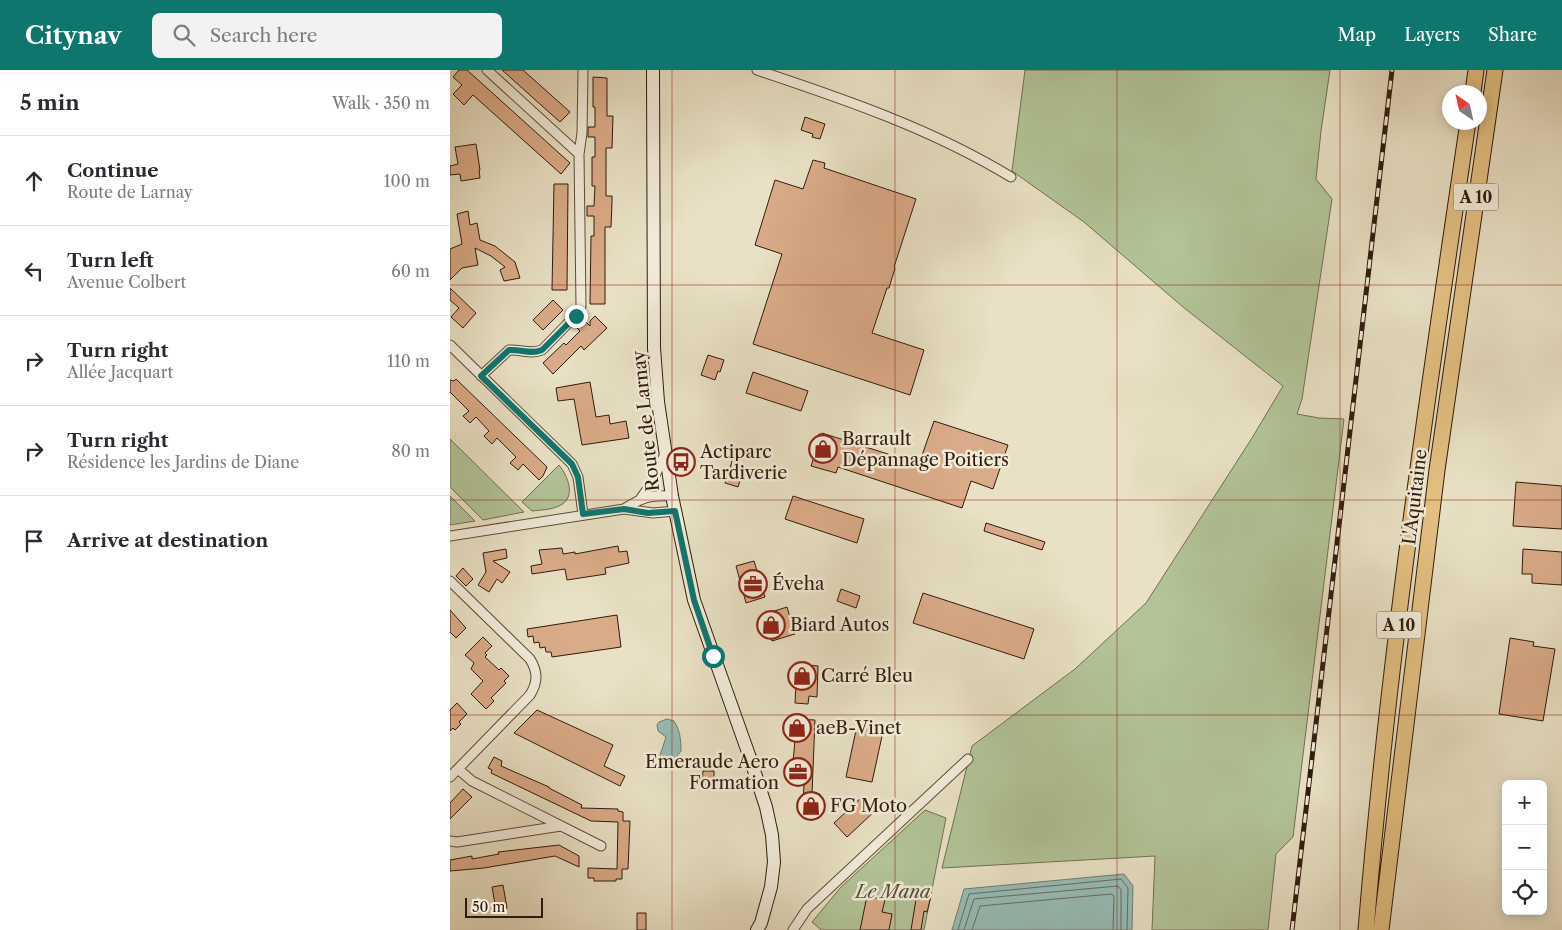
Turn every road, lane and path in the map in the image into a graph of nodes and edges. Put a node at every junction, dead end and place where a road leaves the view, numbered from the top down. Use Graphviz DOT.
graph roads {
  1 [pos="487,70"];
  2 [pos="583,70"];
  3 [pos="653,70"];
  4 [pos="757,70"];
  5 [pos="1476,70"];
  6 [pos="1495,70"];
  7 [pos="1474,85"];
  8 [pos="1467,130"];
  9 [pos="579,154"];
  10 [pos="1011,177"];
  11 [pos="450,344"];
  12 [pos="481,376"];
  13 [pos="665,454"];
  14 [pos="672,496"];
  15 [pos="641,498"];
  16 [pos="624,509"];
  17 [pos="675,511"];
  18 [pos="583,514"];
  19 [pos="450,536"];
  20 [pos="450,581"];
  21 [pos="968,759"];
  22 [pos="458,769"];
  23 [pos="450,777"];
  24 [pos="562,826"];
  25 [pos="450,841"];
  26 [pos="601,846"];
  27 [pos="757,930"];
  28 [pos="793,930"];
  29 [pos="1366,930"];
  30 [pos="1381,930"];
  1 -- 9 [label="street"];
  2 -- 9 [label="street"];
  3 -- 13 [label="street, Route de Larnay"];
  4 -- 10 [label="street"];
  5 -- 7 [label="highway"];
  6 -- 30 [label="highway, L'Aquitaine / A 10"];
  8 -- 29 [label="highway, L'Aquitaine / A 10"];
  9 -- 12 [label="street"];
  11 -- 12 [label="street"];
  12 -- 18 [label="street"];
  13 -- 14 [label="street, Route de Larnay"];
  13 -- 15 [label="street"];
  14 -- 15 [label="street"];
  14 -- 17 [label="street, Route de Larnay"];
  15 -- 16 [label="street"];
  16 -- 17 [label="street"];
  16 -- 18 [label="street"];
  17 -- 27 [label="street, Route de Larnay"];
  18 -- 19 [label="street"];
  20 -- 22 [label="street"];
  21 -- 28 [label="street"];
  22 -- 23 [label="street"];
  22 -- 24 [label="street"];
  24 -- 25 [label="street"];
  24 -- 26 [label="street"];
}
